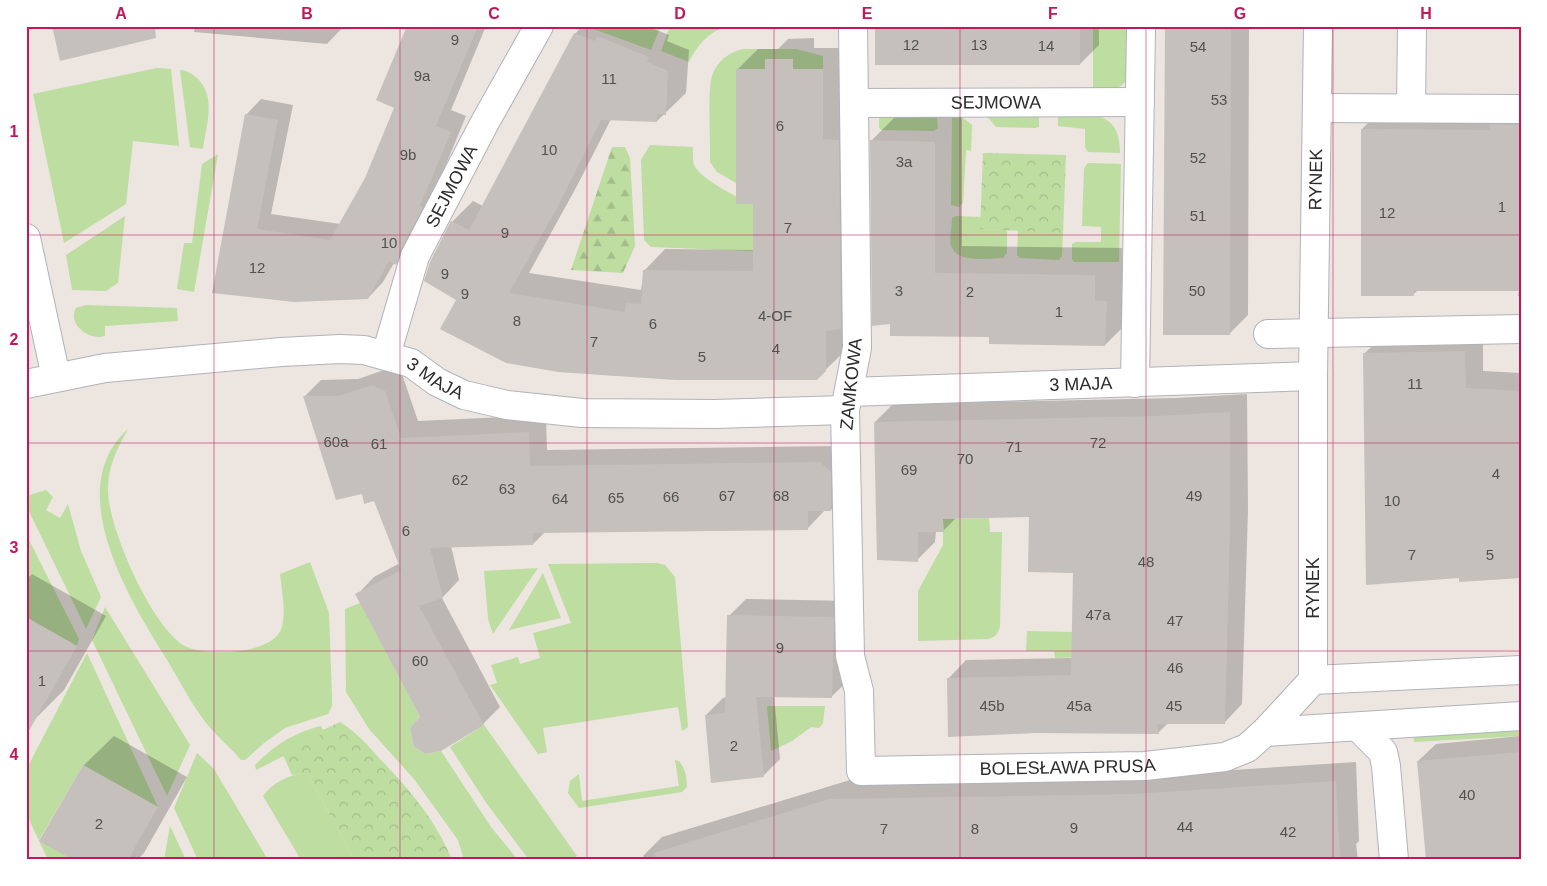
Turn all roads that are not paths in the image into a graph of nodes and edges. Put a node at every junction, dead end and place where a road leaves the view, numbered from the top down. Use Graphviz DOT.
graph roads {
  1 [pos="540,26"];
  2 [pos="853,26"];
  3 [pos="1318,26"];
  4 [pos="1412,26"];
  5 [pos="1141,30"];
  6 [pos="1140,102"];
  7 [pos="854,103"];
  8 [pos="1317,108"];
  9 [pos="1411,108"];
  10 [pos="1521,109"];
  11 [pos="26,238"];
  12 [pos="1521,329"];
  13 [pos="1314,333"];
  14 [pos="1268,334"];
  15 [pos="386,355"];
  16 [pos="1313,376"];
  17 [pos="56,377"];
  18 [pos="1135,382"];
  19 [pos="26,384"];
  20 [pos="847,401"];
  21 [pos="1521,670"];
  22 [pos="1313,680"];
  23 [pos="1521,716"];
  24 [pos="1358,727"];
  25 [pos="1265,732"];
  26 [pos="861,771"];
  27 [pos="1394,860"];
  1 -- 15 [label="street, SEJMOWA"];
  2 -- 7 [label="street, ZAMKOWA"];
  3 -- 8 [label="street, RYNEK"];
  4 -- 9 [label="street"];
  5 -- 6 [label="street"];
  6 -- 7 [label="street, SEJMOWA"];
  6 -- 18 [label="street"];
  7 -- 20 [label="street, ZAMKOWA"];
  8 -- 9 [label="street"];
  8 -- 13 [label="street, RYNEK"];
  9 -- 10 [label="street"];
  11 -- 17 [label="street"];
  12 -- 13 [label="street"];
  13 -- 14 [label="street"];
  13 -- 16 [label="street, RYNEK"];
  15 -- 17 [label="street, 3 MAJA"];
  15 -- 20 [label="street, 3 MAJA"];
  16 -- 18 [label="street, 3 MAJA"];
  16 -- 22 [label="street, RYNEK"];
  17 -- 19 [label="street, 3 MAJA"];
  18 -- 20 [label="street, 3 MAJA"];
  20 -- 26 [label="street, ZAMKOWA"];
  21 -- 22 [label="street"];
  22 -- 25 [label="street"];
  23 -- 24 [label="street"];
  24 -- 25 [label="street"];
  24 -- 27 [label="street"];
  25 -- 26 [label="street, BOLESŁAWA PRUSA"];
}
